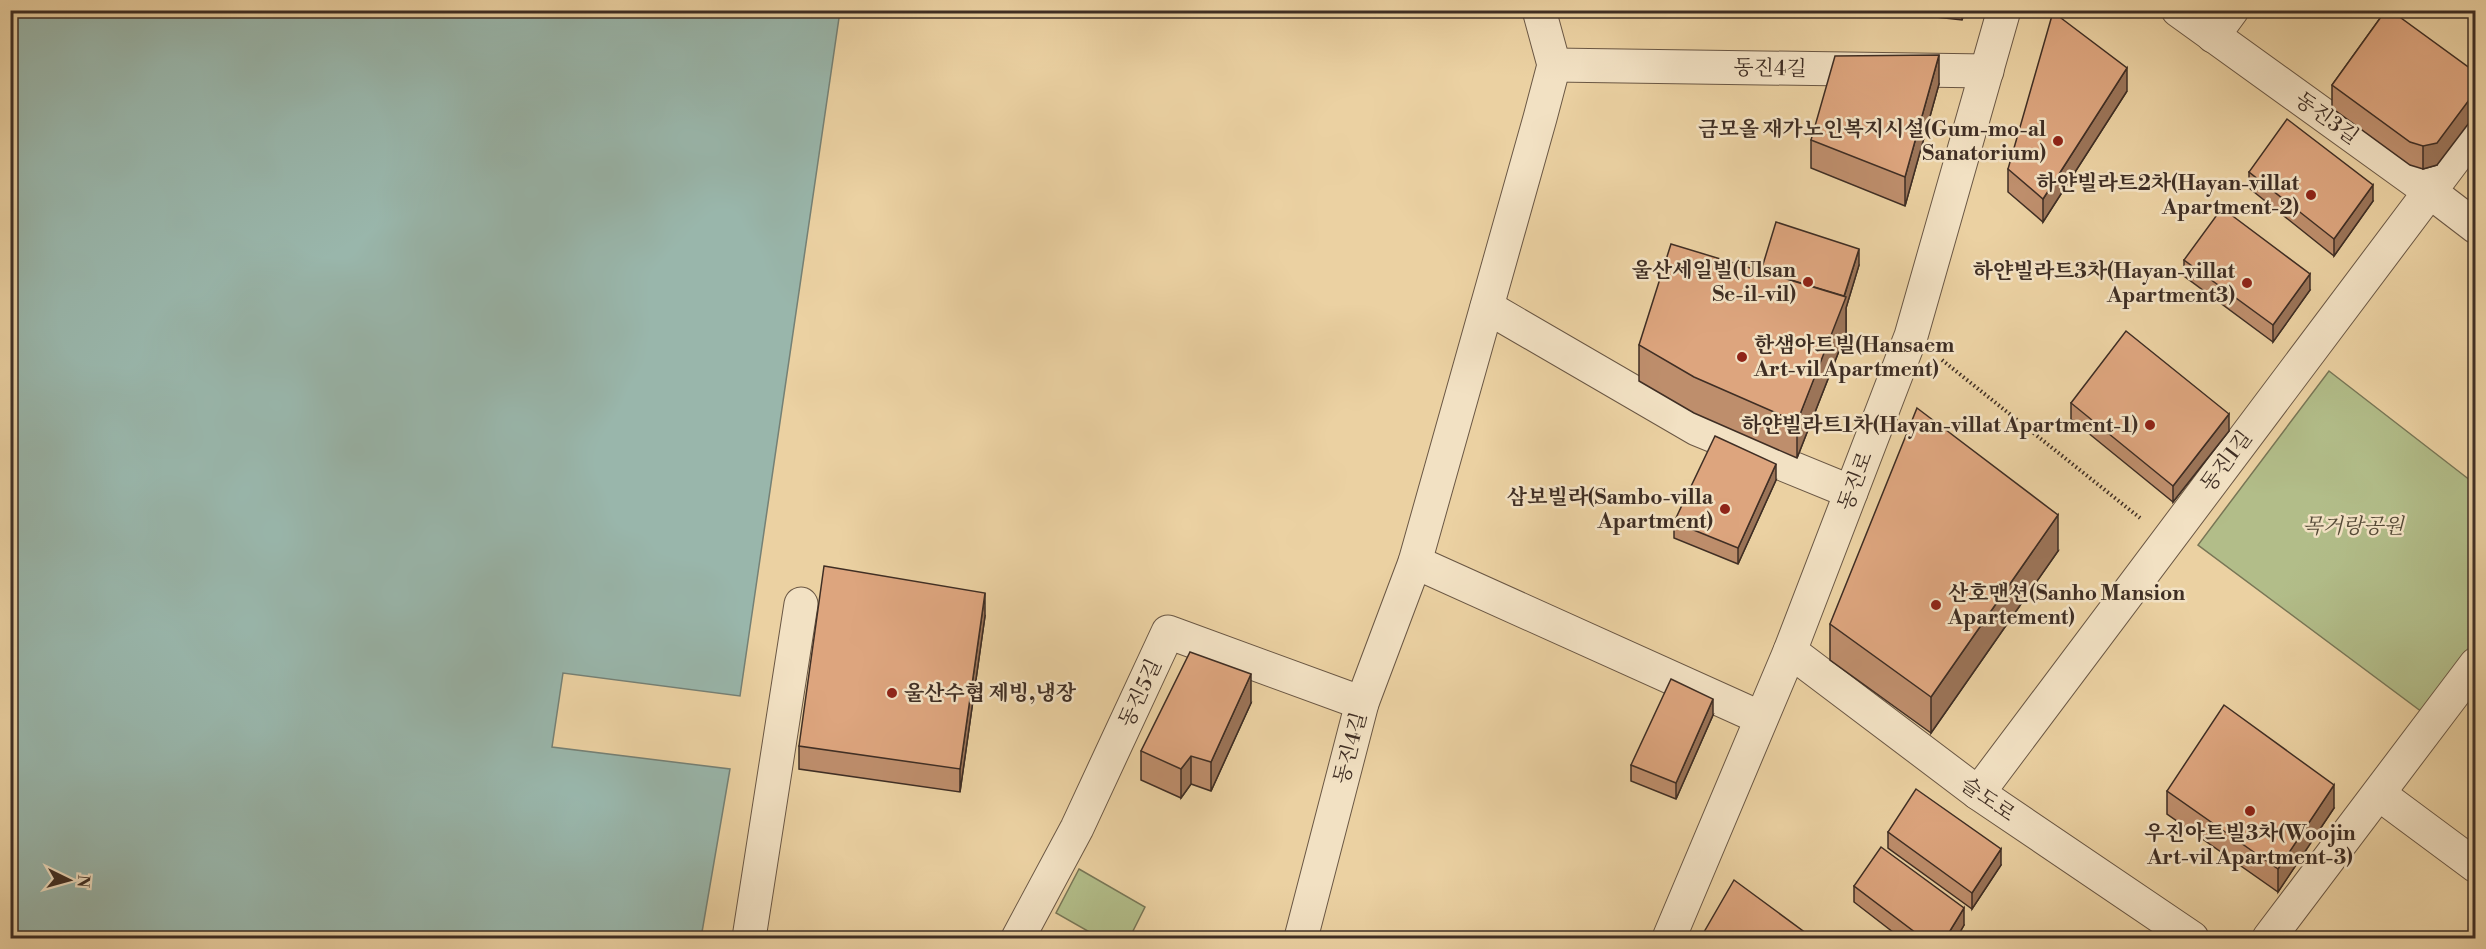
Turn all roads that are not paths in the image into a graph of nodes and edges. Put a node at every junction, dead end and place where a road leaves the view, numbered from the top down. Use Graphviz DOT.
graph roads {
  1 [pos="1539,10"];
  2 [pos="2004,10"];
  3 [pos="2178,10"];
  4 [pos="2222,23"];
  5 [pos="1554,65"];
  6 [pos="1987,71"];
  7 [pos="2475,130"];
  8 [pos="2429,191"];
  9 [pos="2475,227"];
  10 [pos="1487,307"];
  11 [pos="1851,492"];
  12 [pos="1415,562"];
  13 [pos="801,604"];
  14 [pos="1790,651"];
  15 [pos="2475,664"];
  16 [pos="1362,703"];
  17 [pos="1761,718"];
  18 [pos="1978,793"];
  19 [pos="2379,794"];
  20 [pos="2475,866"];
  21 [pos="749,939"];
  22 [pos="1018,939"];
  23 [pos="1301,939"];
  24 [pos="1669,939"];
  25 [pos="2192,939"];
  26 [pos="2268,939"];
  1 -- 5 [label="street"];
  2 -- 6 [label="street, 동진로"];
  3 -- 4 [label="street, 동진3길"];
  4 -- 8 [label="street, 동진3길"];
  5 -- 6 [label="street, 동진4길"];
  5 -- 10 [label="street, 동진4길"];
  6 -- 11 [label="street, 동진로"];
  7 -- 8 [label="street, 동진1길"];
  8 -- 9 [label="street, 동진3길"];
  8 -- 18 [label="street, 동진1길"];
  10 -- 11 [label="street"];
  10 -- 12 [label="street, 동진4길"];
  11 -- 14 [label="street, 동진로"];
  12 -- 16 [label="street, 동진4길"];
  12 -- 17 [label="street"];
  13 -- 21 [label="street"];
  14 -- 17 [label="street, 동진로"];
  14 -- 18 [label="street, 슬도로"];
  15 -- 19 [label="street"];
  16 -- 22 [label="street, 동진5길"];
  16 -- 23 [label="street, 동진4길"];
  17 -- 24 [label="street, 동진로"];
  18 -- 25 [label="street, 슬도로"];
  19 -- 20 [label="street"];
  19 -- 26 [label="street"];
}
